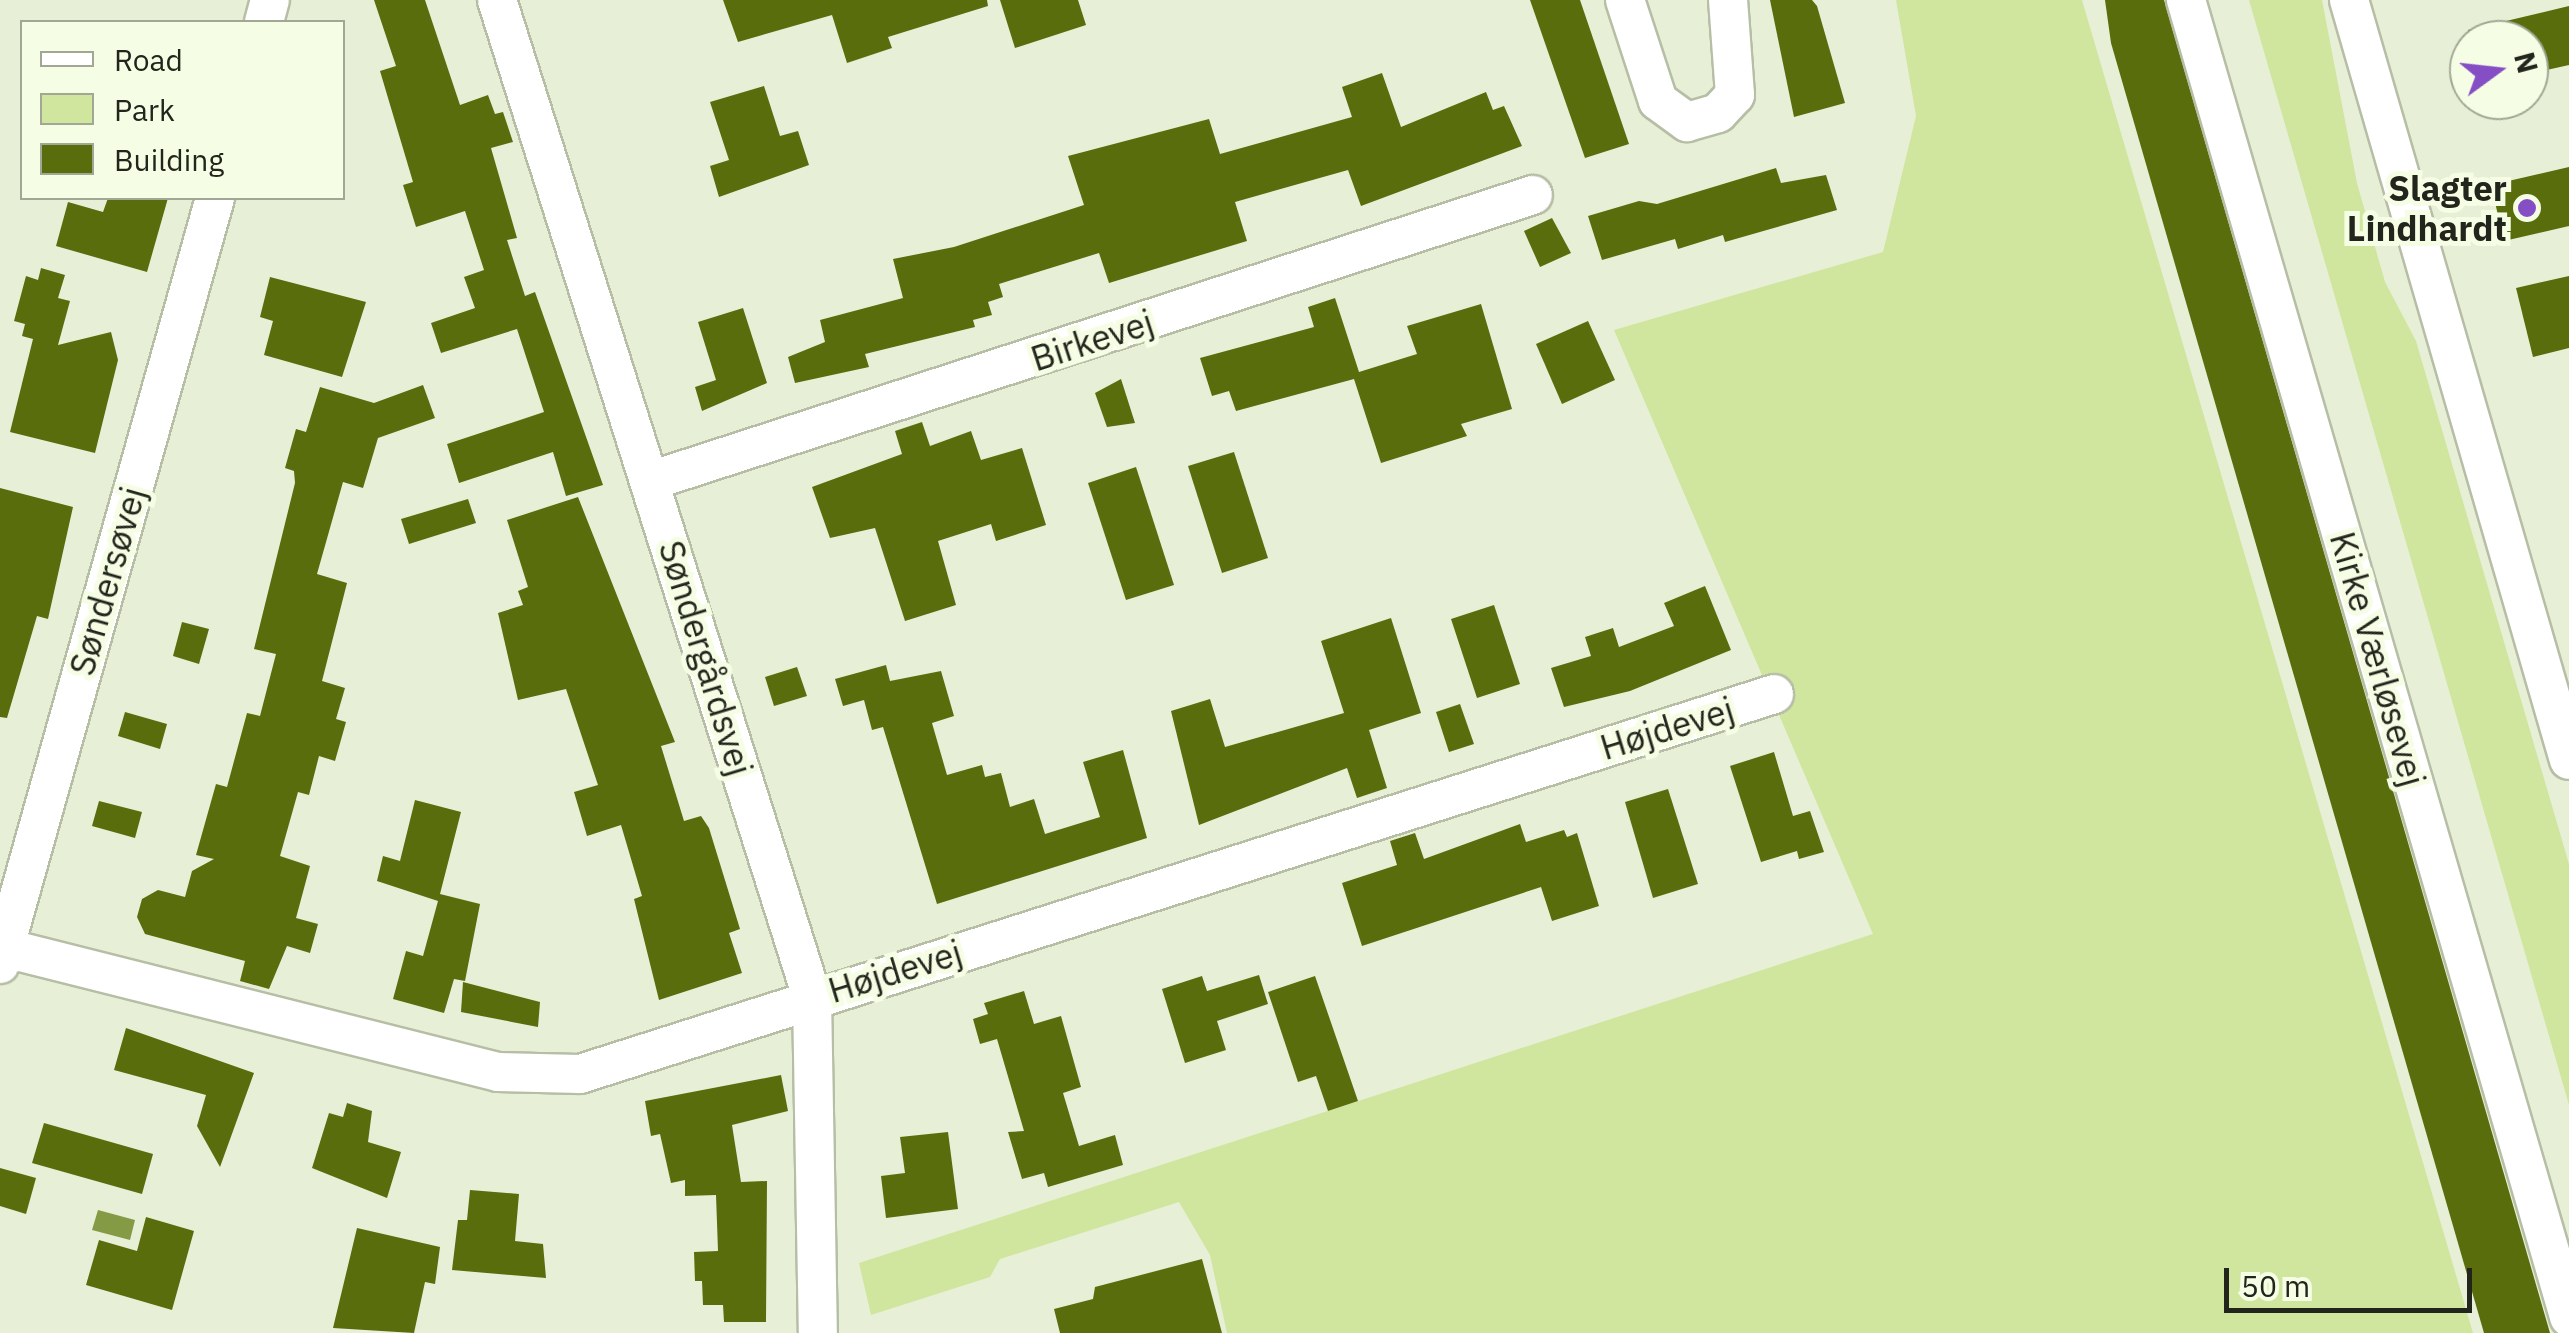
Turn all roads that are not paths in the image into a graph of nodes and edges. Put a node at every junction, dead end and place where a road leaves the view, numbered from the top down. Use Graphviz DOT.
graph roads {
  1 [pos="497,0"];
  2 [pos="1625,0"];
  3 [pos="1728,0"];
  4 [pos="2186,0"];
  5 [pos="2349,0"];
  6 [pos="1532,195"];
  7 [pos="214,200"];
  8 [pos="650,481"];
  9 [pos="1774,694"];
  10 [pos="2569,760"];
  11 [pos="2,956"];
  12 [pos="812,997"];
  13 [pos="2569,1318"];
  14 [pos="818,1333"];
  1 -- 8 [label="street, Søndergårdsvej"];
  2 -- 3 [label="street"];
  4 -- 13 [label="street, Kirke Værløsevej"];
  5 -- 10 [label="street"];
  6 -- 8 [label="street, Birkevej"];
  7 -- 11 [label="street, Søndersøvej"];
  8 -- 12 [label="street, Søndergårdsvej"];
  9 -- 12 [label="street, Højdevej"];
  11 -- 12 [label="street, Højdevej"];
  12 -- 14 [label="street, Søndergårdsvej"];
}
